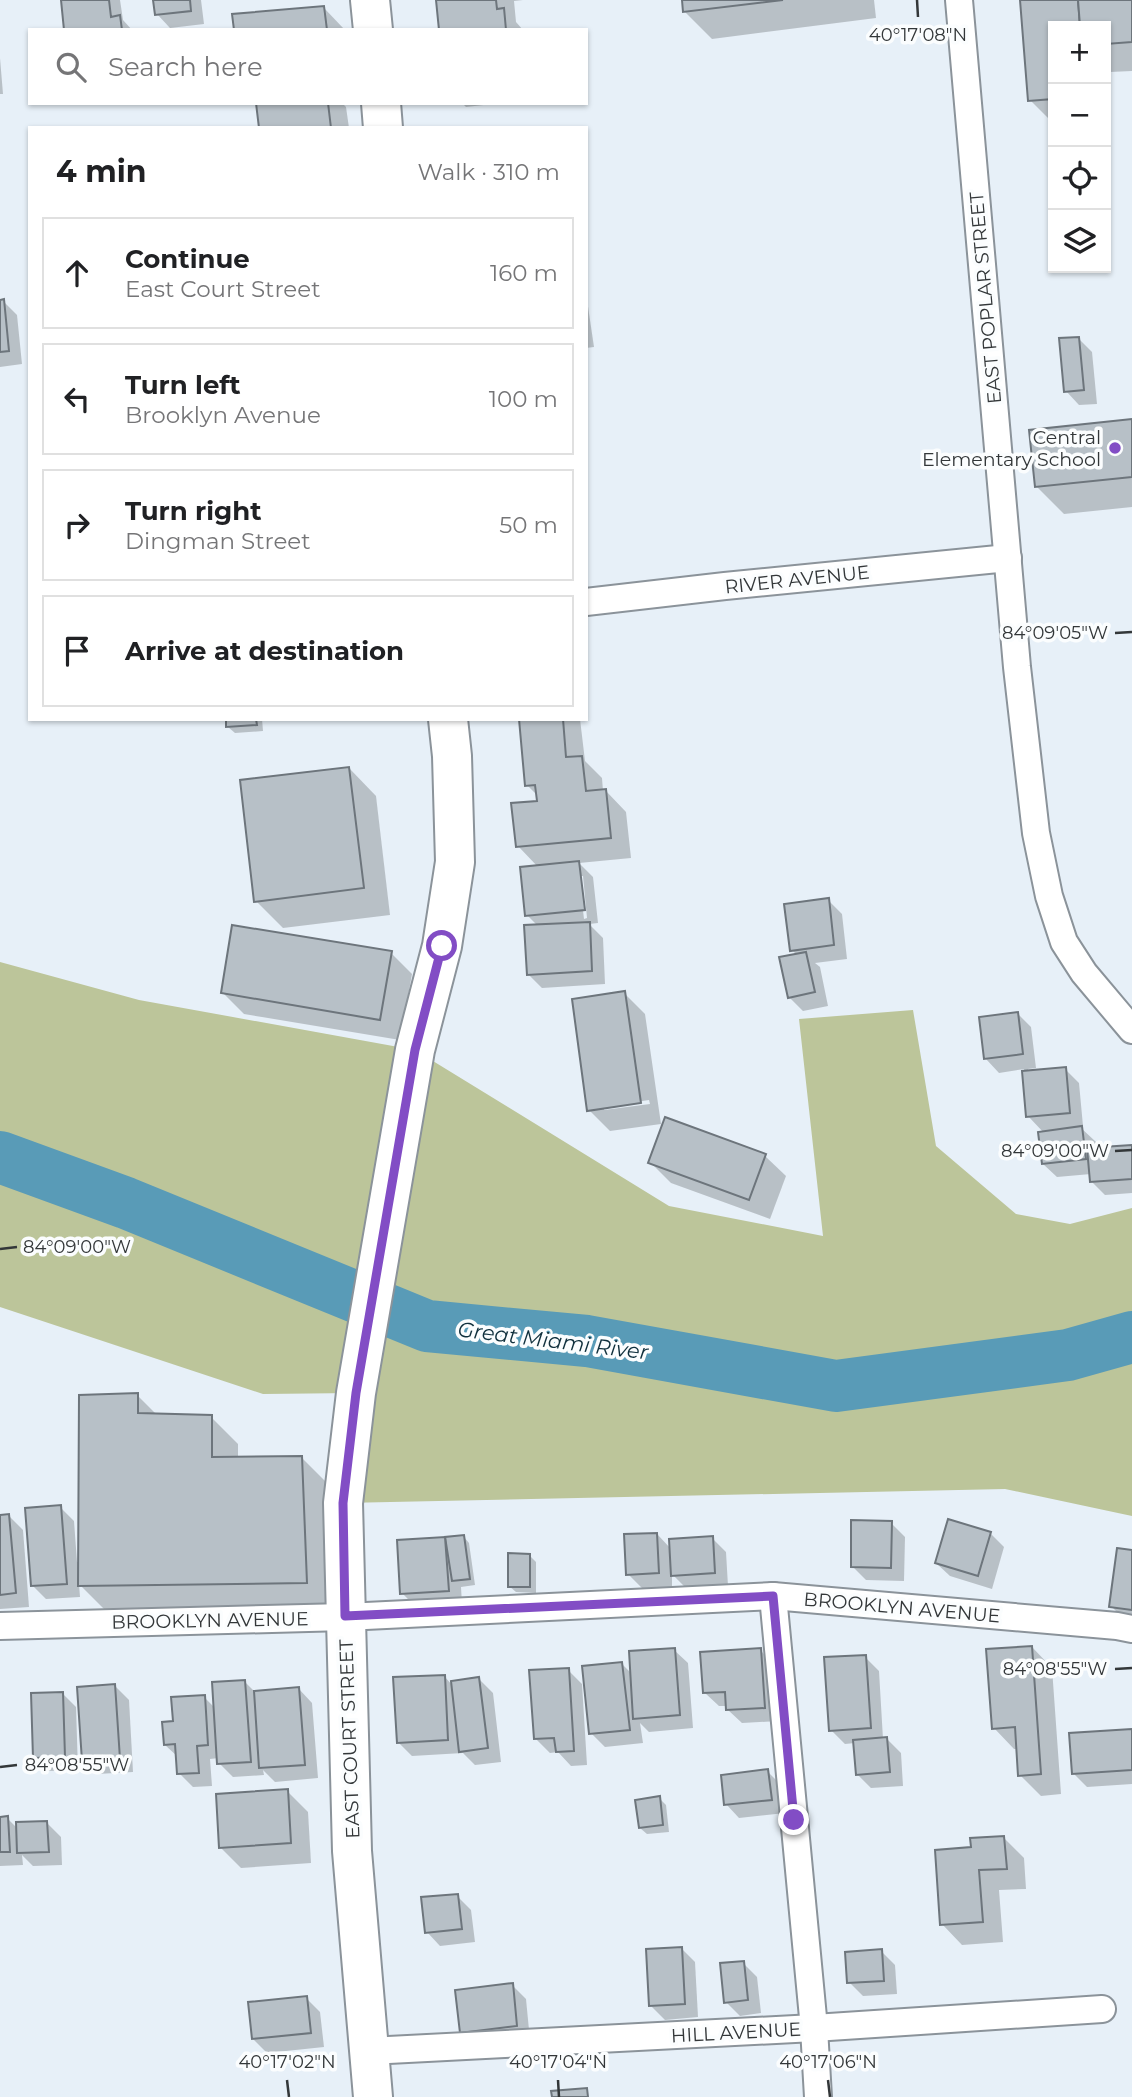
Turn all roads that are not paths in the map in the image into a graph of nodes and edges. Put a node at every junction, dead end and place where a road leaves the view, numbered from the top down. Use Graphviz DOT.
graph roads {
  1 [pos="370,0"];
  2 [pos="959,0"];
  3 [pos="373,28"];
  4 [pos="381,105"];
  5 [pos="383,126"];
  6 [pos="1008,558"];
  7 [pos="588,602"];
  8 [pos="448,721"];
  9 [pos="1132,1030"];
  10 [pos="773,1596"];
  11 [pos="345,1616"];
  12 [pos="0,1626"];
  13 [pos="1132,1629"];
  14 [pos="1102,2009"];
  15 [pos="814,2028"];
  16 [pos="369,2051"];
  17 [pos="373,2097"];
  18 [pos="818,2097"];
  1 -- 3 [label="main road"];
  2 -- 6 [label="street, EAST POPLAR STREET"];
  4 -- 5 [label="main road"];
  6 -- 7 [label="street, RIVER AVENUE"];
  6 -- 9 [label="street, EAST POPLAR STREET"];
  8 -- 11 [label="main road, EAST COURT STREET"];
  10 -- 11 [label="street, BROOKLYN AVENUE"];
  10 -- 13 [label="street, BROOKLYN AVENUE"];
  10 -- 15 [label="street"];
  11 -- 12 [label="street, BROOKLYN AVENUE"];
  11 -- 16 [label="main road, EAST COURT STREET"];
  14 -- 15 [label="street, HILL AVENUE"];
  15 -- 16 [label="street, HILL AVENUE"];
  15 -- 18 [label="street"];
  16 -- 17 [label="main road, EAST COURT STREET"];
}
